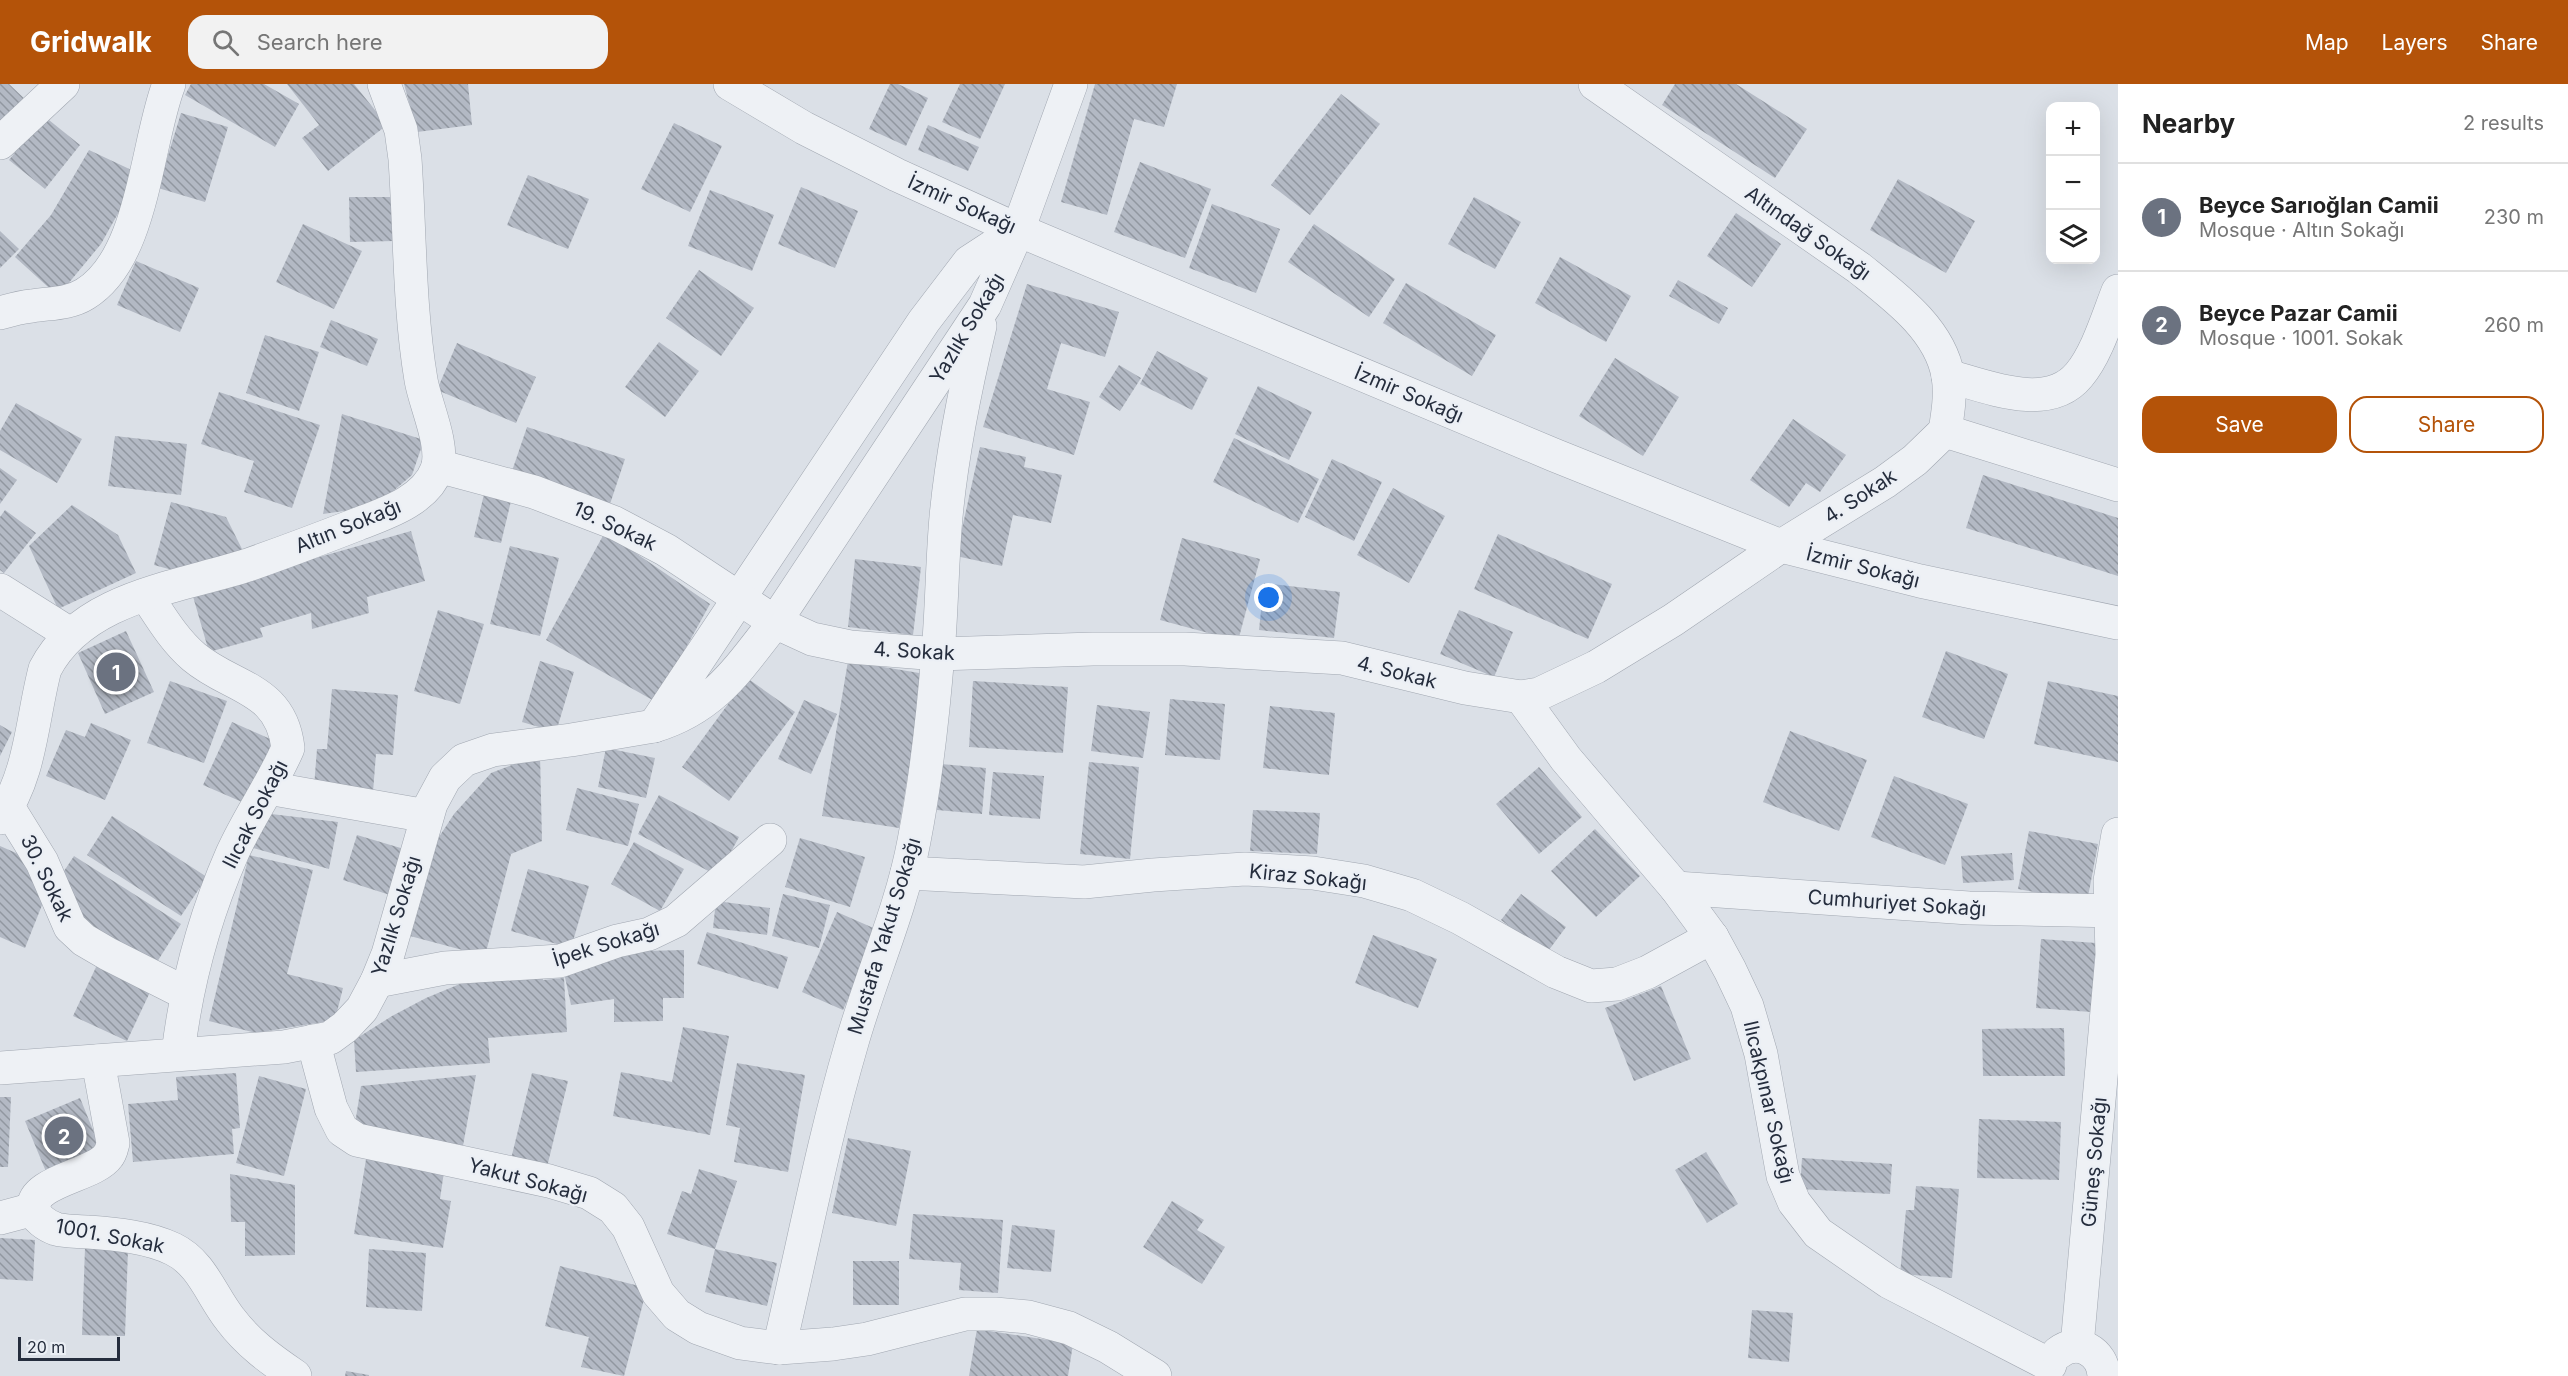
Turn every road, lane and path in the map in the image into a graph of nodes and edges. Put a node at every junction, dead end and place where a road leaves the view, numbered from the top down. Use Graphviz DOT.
graph roads {
  1 [pos="63,84"];
  2 [pos="169,84"];
  3 [pos="384,84"];
  4 [pos="730,84"];
  5 [pos="1071,84"];
  6 [pos="1595,84"];
  7 [pos="0,143"];
  8 [pos="1018,230"];
  9 [pos="2118,291"];
  10 [pos="985,305"];
  11 [pos="0,313"];
  12 [pos="1948,376"];
  13 [pos="1945,431"];
  14 [pos="438,466"];
  15 [pos="2118,485"];
  16 [pos="1781,546"];
  17 [pos="0,590"];
  18 [pos="146,595"];
  19 [pos="739,597"];
  20 [pos="775,622"];
  21 [pos="2118,623"];
  22 [pos="70,634"];
  23 [pos="938,654"];
  24 [pos="1521,698"];
  25 [pos="654,726"];
  26 [pos="268,788"];
  27 [pos="4,813"];
  28 [pos="427,816"];
  29 [pos="2118,834"];
  30 [pos="770,840"];
  31 [pos="907,873"];
  32 [pos="1677,888"];
  33 [pos="2114,911"];
  34 [pos="1712,938"];
  35 [pos="377,981"];
  36 [pos="187,994"];
  37 [pos="313,1041"];
  38 [pos="178,1054"];
  39 [pos="98,1061"];
  40 [pos="0,1068"];
  41 [pos="34,1209"];
  42 [pos="0,1218"];
  43 [pos="2077,1346"];
  44 [pos="779,1348"];
  45 [pos="2049,1370"];
  46 [pos="295,1376"];
  47 [pos="1155,1376"];
  48 [pos="2104,1376"];
  1 -- 7 [label="street"];
  2 -- 11 [label="street"];
  3 -- 14 [label="street"];
  4 -- 8 [label="street, İzmir Sokağı"];
  5 -- 8 [label="street"];
  6 -- 12 [label="street, Altındağ Sokağı"];
  8 -- 10 [label="street, Yazlık Sokağı"];
  8 -- 16 [label="street, İzmir Sokağı"];
  8 -- 19 [label="street, Yazlık Sokağı"];
  9 -- 12 [label="street"];
  10 -- 20 [label="street, Yazlık Sokağı"];
  10 -- 23 [label="street, Mustafa Yakut Sokağı"];
  12 -- 13 [label="street, Altındağ Sokağı"];
  13 -- 15 [label="street"];
  13 -- 16 [label="street, 4. Sokak"];
  14 -- 18 [label="street, Altın Sokağı"];
  14 -- 19 [label="street, 19. Sokak"];
  16 -- 21 [label="street, İzmir Sokağı"];
  16 -- 24 [label="street, 4. Sokak"];
  17 -- 22 [label="street"];
  18 -- 22 [label="street, Altın Sokağı"];
  18 -- 26 [label="street, Ilıcak Sokağı"];
  19 -- 20 [label="street, 19. Sokak"];
  19 -- 25 [label="street, Yazlık Sokağı"];
  20 -- 23 [label="street, 4. Sokak"];
  20 -- 25 [label="street, Yazlık Sokağı"];
  22 -- 27 [label="street, Altın Sokağı"];
  23 -- 24 [label="street, 4. Sokak"];
  23 -- 31 [label="street, Mustafa Yakut Sokağı"];
  24 -- 32 [label="street, Ilıcakpınar Sokağı"];
  25 -- 28 [label="street, Yazlık Sokağı"];
  26 -- 28 [label="street"];
  26 -- 36 [label="street, Ilıcak Sokağı"];
  27 -- 36 [label="street, 30. Sokak"];
  28 -- 35 [label="street, Yazlık Sokağı"];
  29 -- 33 [label="street, Güneş Sokağı"];
  30 -- 35 [label="street, İpek Sokağı"];
  31 -- 34 [label="street, Kiraz Sokağı"];
  31 -- 44 [label="street, Mustafa Yakut Sokağı"];
  32 -- 33 [label="street, Cumhuriyet Sokağı"];
  32 -- 34 [label="street, Ilıcakpınar Sokağı"];
  33 -- 43 [label="street, Güneş Sokağı"];
  34 -- 45 [label="street, Ilıcakpınar Sokağı"];
  35 -- 37 [label="street, Yazlık Sokağı"];
  36 -- 38 [label="street, Ilıcak Sokağı"];
  37 -- 38 [label="street, Yazlık Sokağı"];
  37 -- 44 [label="street, Yakut Sokağı"];
  38 -- 39 [label="street, Yazlık Sokağı"];
  39 -- 40 [label="street, Yazlık Sokağı"];
  39 -- 41 [label="street, 1001. Sokak"];
  41 -- 42 [label="street"];
  41 -- 46 [label="street, 1001. Sokak"];
  43 -- 45 [label="street"];
  43 -- 48 [label="street"];
  44 -- 47 [label="street, Yakut Sokağı"];
}
